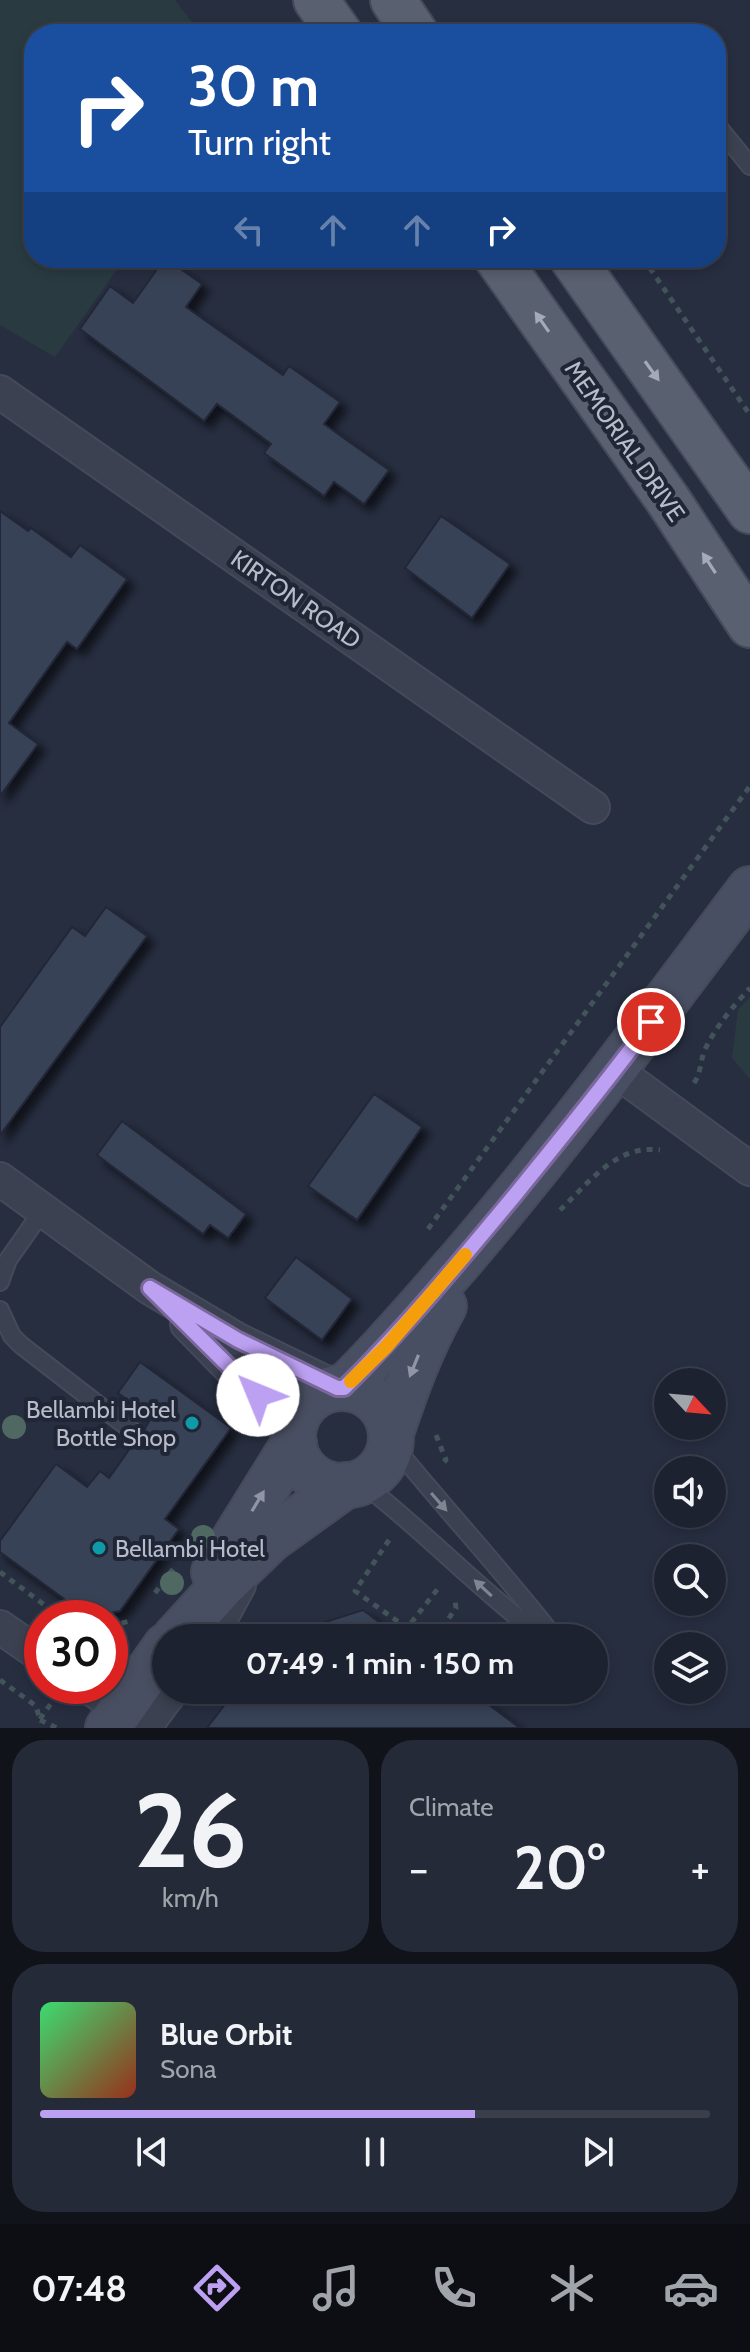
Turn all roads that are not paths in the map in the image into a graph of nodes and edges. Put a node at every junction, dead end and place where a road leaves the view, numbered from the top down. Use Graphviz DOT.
graph roads {
  1 [pos="316,0"];
  2 [pos="393,0"];
  3 [pos="333,24"];
  4 [pos="409,24"];
  5 [pos="726,136"];
  6 [pos="750,166"];
  7 [pos="504,268"];
  8 [pos="579,268"];
  9 [pos="0,392"];
  10 [pos="681,412"];
  11 [pos="750,476"];
  12 [pos="750,511"];
  13 [pos="750,625"];
  14 [pos="593,807"];
  15 [pos="750,889"];
  16 [pos="750,933"];
  17 [pos="669,997"];
  18 [pos="615,1070"];
  19 [pos="750,1169"];
  20 [pos="0,1179"];
  21 [pos="43,1210"];
  22 [pos="491,1224"];
  23 [pos="0,1282"];
  24 [pos="150,1288"];
  25 [pos="0,1310"];
  26 [pos="340,1388"];
  27 [pos="135,1433"];
  28 [pos="391,1437"];
  29 [pos="294,1438"];
  30 [pos="353,1483"];
  31 [pos="253,1557"];
  32 [pos="185,1624"];
  33 [pos="194,1624"];
  34 [pos="217,1624"];
  35 [pos="525,1624"];
  36 [pos="544,1624"];
  37 [pos="0,1627"];
  38 [pos="24,1644"];
  39 [pos="152,1671"];
  40 [pos="115,1713"];
  1 -- 3 [label="main road"];
  2 -- 4 [label="main road"];
  5 -- 6 [label="lane"];
  13 -- 7 [label="main road, MEMORIAL DRIVE, one-way"];
  8 -- 10 [label="main road, one-way"];
  9 -- 14 [label="street, KIRTON ROAD"];
  10 -- 11 [label="main road"];
  10 -- 12 [label="main road"];
  15 -- 17 [label="main road"];
  16 -- 17 [label="main road"];
  17 -- 18 [label="main road"];
  18 -- 19 [label="street"];
  18 -- 22 [label="main road"];
  20 -- 21 [label="street"];
  21 -- 23 [label="lane"];
  21 -- 24 [label="street"];
  22 -- 26 [label="main road"];
  22 -- 28 [label="main road, one-way"];
  24 -- 26 [label="street"];
  24 -- 29 [label="street"];
  25 -- 27 [label="lane"];
  26 -- 28 [label="main road"];
  26 -- 29 [label="main road"];
  28 -- 30 [label="main road"];
  28 -- 36 [label="lane, one-way"];
  29 -- 30 [label="main road"];
  32 -- 29 [label="main road, one-way"];
  30 -- 31 [label="main road"];
  35 -- 30 [label="lane, one-way"];
  31 -- 33 [label="main road"];
  31 -- 34 [label="street"];
  37 -- 38 [label="street"];
  39 -- 40 [label="main road"];
}
